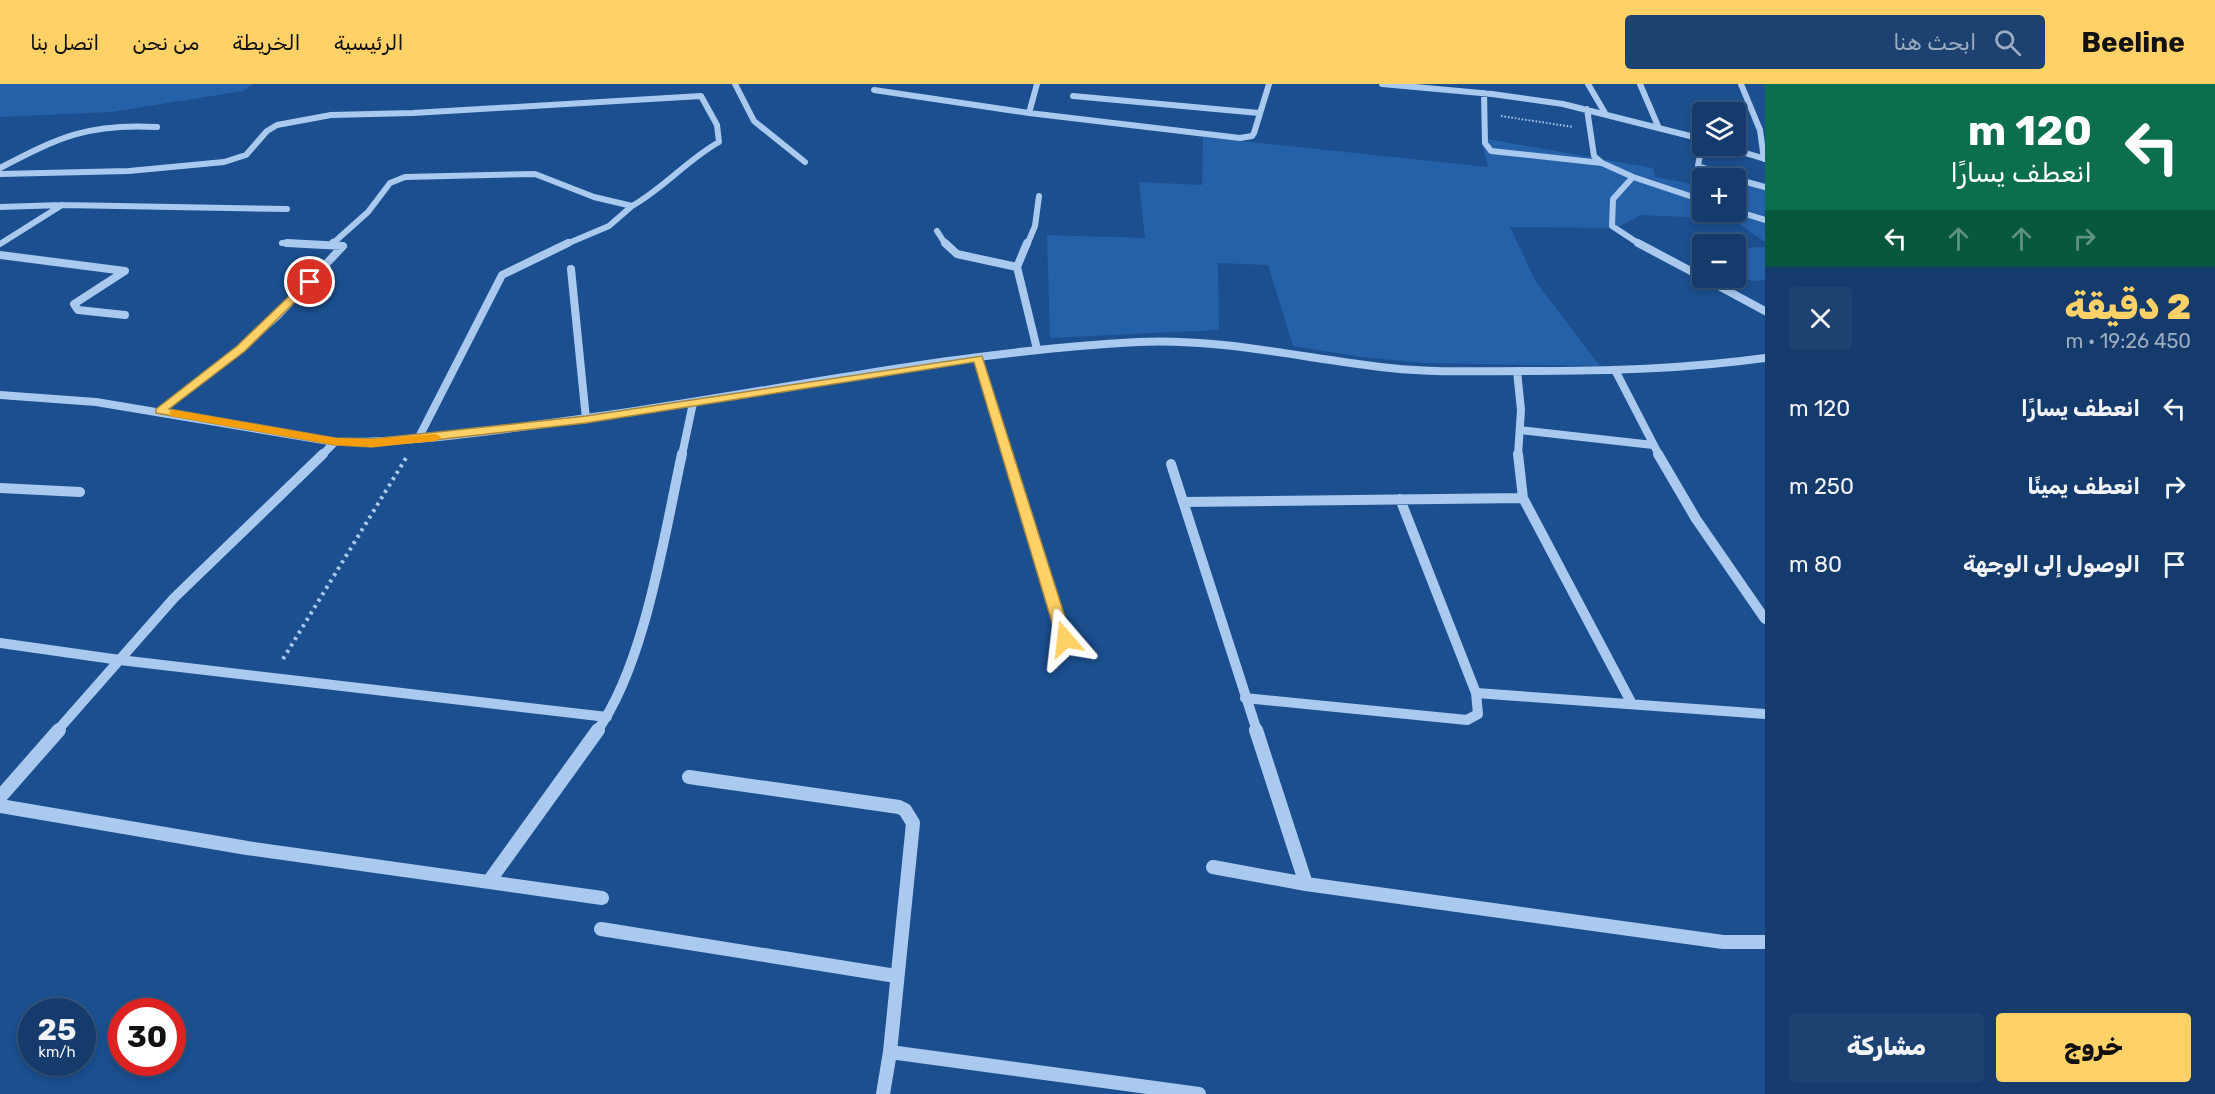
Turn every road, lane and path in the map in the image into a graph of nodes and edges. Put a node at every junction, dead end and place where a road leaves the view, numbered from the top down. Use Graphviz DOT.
graph roads {
  1 [pos="735,84"];
  2 [pos="1037,84"];
  3 [pos="1269,84"];
  4 [pos="1383,84"];
  5 [pos="1490,84"];
  6 [pos="1588,84"];
  7 [pos="1640,84"];
  8 [pos="1741,84"];
  9 [pos="688,86"];
  10 [pos="874,90"];
  11 [pos="1484,93"];
  12 [pos="1492,94"];
  13 [pos="691,96"];
  14 [pos="1073,96"];
  15 [pos="1587,109"];
  16 [pos="1029,113"];
  17 [pos="1259,113"];
  18 [pos="1485,113"];
  19 [pos="1605,113"];
  20 [pos="1658,126"];
  21 [pos="157,127"];
  22 [pos="1589,129"];
  23 [pos="1692,138"];
  24 [pos="1746,153"];
  25 [pos="1700,156"];
  26 [pos="1765,159"];
  27 [pos="805,162"];
  28 [pos="1602,164"];
  29 [pos="0,168"];
  30 [pos="1704,168"];
  31 [pos="0,174"];
  32 [pos="1633,177"];
  33 [pos="1746,182"];
  34 [pos="1765,187"];
  35 [pos="1039,196"];
  36 [pos="1692,197"];
  37 [pos="62,205"];
  38 [pos="632,206"];
  39 [pos="0,207"];
  40 [pos="287,209"];
  41 [pos="1746,214"];
  42 [pos="1765,220"];
  43 [pos="937,231"];
  44 [pos="282,243"];
  45 [pos="0,244"];
  46 [pos="331,245"];
  47 [pos="0,255"];
  48 [pos="1017,267"];
  49 [pos="571,269"];
  50 [pos="1692,271"];
  51 [pos="1723,288"];
  52 [pos="1765,311"];
  53 [pos="125,315"];
  54 [pos="1037,350"];
  55 [pos="978,358"];
  56 [pos="1765,358"];
  57 [pos="1615,370"];
  58 [pos="1517,371"];
  59 [pos="0,395"];
  60 [pos="693,404"];
  61 [pos="160,411"];
  62 [pos="586,419"];
  63 [pos="1520,430"];
  64 [pos="418,440"];
  65 [pos="335,442"];
  66 [pos="1653,445"];
  67 [pos="1171,464"];
  68 [pos="0,488"];
  69 [pos="80,492"];
  70 [pos="1523,498"];
  71 [pos="1400,499"];
  72 [pos="1184,502"];
  73 [pos="1765,619"];
  74 [pos="1065,639"];
  75 [pos="0,643"];
  76 [pos="120,660"];
  77 [pos="272,678"];
  78 [pos="1476,693"];
  79 [pos="1245,698"];
  80 [pos="1632,704"];
  81 [pos="1765,714"];
  82 [pos="607,717"];
  83 [pos="688,777"];
  84 [pos="0,797"];
  85 [pos="0,806"];
  86 [pos="1213,867"];
  87 [pos="490,880"];
  88 [pos="1306,885"];
  89 [pos="602,898"];
  90 [pos="601,929"];
  91 [pos="1765,942"];
  92 [pos="896,976"];
  93 [pos="890,1052"];
  94 [pos="883,1094"];
  95 [pos="1199,1094"];
  1 -- 27 [label="street"];
  2 -- 16 [label="street"];
  3 -- 17 [label="street"];
  4 -- 11 [label="street"];
  5 -- 12 [label="street"];
  6 -- 19 [label="street"];
  7 -- 20 [label="street"];
  8 -- 26 [label="street"];
  9 -- 13 [label="street"];
  10 -- 16 [label="street"];
  11 -- 12 [label="street"];
  11 -- 18 [label="street"];
  12 -- 15 [label="street"];
  13 -- 31 [label="street"];
  13 -- 38 [label="street"];
  14 -- 17 [label="street"];
  15 -- 19 [label="street"];
  15 -- 22 [label="street"];
  16 -- 17 [label="street"];
  18 -- 22 [label="path"];
  18 -- 28 [label="street"];
  19 -- 20 [label="street"];
  20 -- 23 [label="street"];
  21 -- 29 [label="street"];
  22 -- 28 [label="street"];
  24 -- 26 [label="street"];
  25 -- 30 [label="street"];
  28 -- 32 [label="street"];
  32 -- 36 [label="street"];
  32 -- 50 [label="street"];
  33 -- 34 [label="street"];
  35 -- 48 [label="street"];
  37 -- 39 [label="street"];
  37 -- 40 [label="street"];
  37 -- 45 [label="street"];
  38 -- 46 [label="street"];
  38 -- 64 [label="street"];
  41 -- 42 [label="street"];
  43 -- 48 [label="street"];
  44 -- 46 [label="street"];
  46 -- 61 [label="street"];
  47 -- 53 [label="street"];
  48 -- 54 [label="street"];
  49 -- 62 [label="street"];
  51 -- 52 [label="street"];
  54 -- 55 [label="street"];
  54 -- 58 [label="street"];
  55 -- 60 [label="street"];
  55 -- 74 [label="street"];
  56 -- 57 [label="street"];
  57 -- 58 [label="street"];
  57 -- 66 [label="street"];
  58 -- 63 [label="street"];
  59 -- 61 [label="street"];
  60 -- 62 [label="street"];
  60 -- 82 [label="street"];
  61 -- 65 [label="street"];
  62 -- 64 [label="street"];
  63 -- 66 [label="street"];
  63 -- 70 [label="street"];
  64 -- 65 [label="street"];
  64 -- 77 [label="path"];
  65 -- 76 [label="street"];
  66 -- 73 [label="street"];
  67 -- 72 [label="street"];
  68 -- 69 [label="street"];
  70 -- 71 [label="street"];
  70 -- 80 [label="street"];
  71 -- 72 [label="street"];
  71 -- 78 [label="street"];
  72 -- 79 [label="street"];
  75 -- 76 [label="street"];
  76 -- 77 [label="street"];
  76 -- 84 [label="street"];
  77 -- 82 [label="street"];
  78 -- 79 [label="street"];
  78 -- 80 [label="street"];
  79 -- 88 [label="street"];
  80 -- 81 [label="street"];
  82 -- 87 [label="street"];
  83 -- 92 [label="street"];
  85 -- 87 [label="street"];
  86 -- 88 [label="street"];
  87 -- 89 [label="street"];
  88 -- 91 [label="street"];
  90 -- 92 [label="street"];
  92 -- 93 [label="street"];
  93 -- 94 [label="street"];
  93 -- 95 [label="street"];
}
